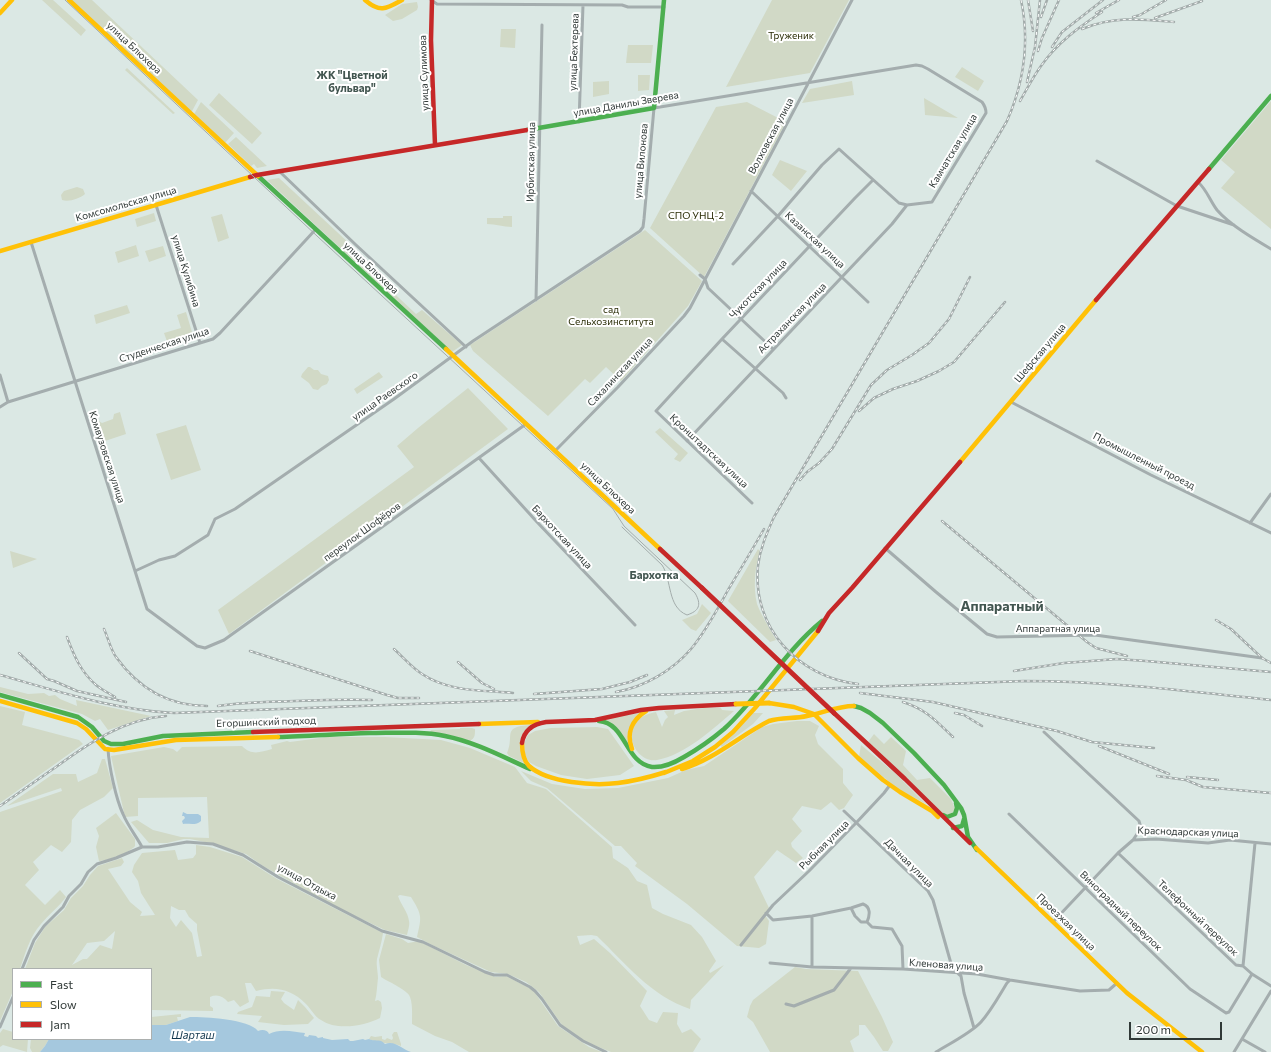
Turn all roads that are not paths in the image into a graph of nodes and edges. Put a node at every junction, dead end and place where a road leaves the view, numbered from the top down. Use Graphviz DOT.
graph roads {
  1 [pos="12,0"];
  2 [pos="69,0"];
  3 [pos="365,0"];
  4 [pos="402,0"];
  5 [pos="431,0"];
  6 [pos="664,0"];
  7 [pos="852,0"];
  8 [pos="583,5"];
  9 [pos="664,7"];
  10 [pos="0,13"];
  11 [pos="542,25"];
  12 [pos="808,82"];
  13 [pos="1271,96"];
  14 [pos="654,108"];
  15 [pos="986,109"];
  16 [pos="579,122"];
  17 [pos="540,128"];
  18 [pos="435,145"];
  19 [pos="1097,162"];
  20 [pos="279,171"];
  21 [pos="257,175"];
  22 [pos="873,180"];
  23 [pos="1198,182"];
  24 [pos="751,191"];
  25 [pos="156,205"];
  26 [pos="907,205"];
  27 [pos="1177,206"];
  28 [pos="778,216"];
  29 [pos="1234,225"];
  30 [pos="643,227"];
  31 [pos="316,229"];
  32 [pos="31,242"];
  33 [pos="809,247"];
  34 [pos="1271,249"];
  35 [pos="0,251"];
  36 [pos="733,264"];
  37 [pos="700,275"];
  38 [pos="842,277"];
  39 [pos="705,279"];
  40 [pos="536,300"];
  41 [pos="868,302"];
  42 [pos="740,319"];
  43 [pos="722,339"];
  44 [pos="200,343"];
  45 [pos="466,347"];
  46 [pos="773,349"];
  47 [pos="453,356"];
  48 [pos="755,369"];
  49 [pos="0,375"];
  50 [pos="75,382"];
  51 [pos="786,398"];
  52 [pos="8,402"];
  53 [pos="1011,402"];
  54 [pos="0,407"];
  55 [pos="656,412"];
  56 [pos="526,424"];
  57 [pos="687,441"];
  58 [pos="555,451"];
  59 [pos="479,458"];
  60 [pos="1271,494"];
  61 [pos="752,503"];
  62 [pos="1250,523"];
  63 [pos="1271,533"];
  64 [pos="885,548"];
  65 [pos="135,571"];
  66 [pos="823,621"];
  67 [pos="635,625"];
  68 [pos="206,648"];
  69 [pos="1262,658"];
  70 [pos="0,695"];
  71 [pos="0,701"];
  72 [pos="657,708"];
  73 [pos="814,714"];
  74 [pos="594,720"];
  75 [pos="547,722"];
  76 [pos="1044,732"];
  77 [pos="108,750"];
  78 [pos="636,757"];
  79 [pos="535,771"];
  80 [pos="664,773"];
  81 [pos="890,785"];
  82 [pos="953,796"];
  83 [pos="924,798"];
  84 [pos="936,810"];
  85 [pos="844,811"];
  86 [pos="1010,814"];
  87 [pos="964,818"];
  88 [pos="856,823"];
  89 [pos="951,826"];
  90 [pos="1133,840"];
  91 [pos="1255,843"];
  92 [pos="1271,844"];
  93 [pos="142,847"];
  94 [pos="977,850"];
  95 [pos="1118,853"];
  96 [pos="1086,888"];
  97 [pos="851,908"];
  98 [pos="766,913"];
  99 [pos="812,916"];
  100 [pos="867,922"];
  101 [pos="1053,922"];
  102 [pos="740,945"];
  103 [pos="770,963"];
  104 [pos="812,966"];
  105 [pos="1243,966"];
  106 [pos="22,968"];
  107 [pos="851,968"];
  108 [pos="903,969"];
  109 [pos="957,973"];
  110 [pos="1252,974"];
  111 [pos="1010,980"];
  112 [pos="1117,984"];
  113 [pos="1271,986"];
  114 [pos="1271,991"];
  115 [pos="12,999"];
  116 [pos="786,1004"];
  117 [pos="0,1027"];
  118 [pos="974,1028"];
  119 [pos="1242,1040"];
  120 [pos="606,1052"];
  121 [pos="936,1052"];
  122 [pos="1202,1052"];
  123 [pos="1234,1052"];
  124 [pos="1265,1052"];
  1 -- 10 [label="main road"];
  2 -- 21 [label="main road, улица Блюхера"];
  3 -- 4 [label="main road"];
  5 -- 8 [label="street"];
  5 -- 18 [label="main road, улица Сулимова"];
  6 -- 9 [label="main road, улица Вилонова"];
  7 -- 12 [label="street, Волховская улица"];
  8 -- 9 [label="street"];
  8 -- 16 [label="street, улица Бехтерева"];
  9 -- 14 [label="main road, улица Вилонова"];
  11 -- 17 [label="street, Ирбитская улица"];
  12 -- 14 [label="street, улица Данилы Зверева"];
  12 -- 15 [label="street, улица Данилы Зверева"];
  12 -- 24 [label="street, Волховская улица"];
  13 -- 23 [label="main road, Шефская улица"];
  14 -- 16 [label="main road, улица Данилы Зверева"];
  14 -- 30 [label="street, улица Вилонова"];
  15 -- 26 [label="street, Камчатская улица"];
  16 -- 17 [label="main road, улица Данилы Зверева"];
  17 -- 18 [label="main road, улица Данилы Зверева"];
  17 -- 40 [label="street, Ирбитская улица"];
  18 -- 20 [label="main road, улица Данилы Зверева"];
  19 -- 27 [label="street"];
  20 -- 21 [label="main road, улица Данилы Зверева"];
  20 -- 45 [label="street"];
  21 -- 25 [label="main road, Комсомольская улица"];
  21 -- 31 [label="main road, улица Блюхера"];
  22 -- 26 [label="street"];
  22 -- 28 [label="street"];
  22 -- 33 [label="street, Чукотская улица"];
  23 -- 27 [label="main road, Шефская улица"];
  23 -- 29 [label="street"];
  24 -- 28 [label="street, Казанская улица"];
  24 -- 39 [label="street, Волховская улица"];
  25 -- 32 [label="main road, Комсомольская улица"];
  25 -- 44 [label="street, улица Кулибина"];
  26 -- 38 [label="street, Астраханская улица"];
  27 -- 29 [label="street"];
  27 -- 53 [label="main road, Шефская улица"];
  28 -- 33 [label="street, Казанская улица"];
  28 -- 36 [label="street"];
  29 -- 34 [label="street"];
  30 -- 40 [label="street, улица Раевского"];
  31 -- 44 [label="street, Студенческая улица"];
  31 -- 47 [label="main road, улица Блюхера"];
  32 -- 35 [label="main road, Комсомольская улица"];
  32 -- 50 [label="street, Комвузовская улица"];
  33 -- 38 [label="street, Казанская улица"];
  33 -- 42 [label="street, Чукотская улица"];
  37 -- 39 [label="street"];
  38 -- 41 [label="street, Казанская улица"];
  38 -- 46 [label="street, Астраханская улица"];
  39 -- 42 [label="street"];
  39 -- 58 [label="street, Сахалинская улица"];
  40 -- 45 [label="street, улица Раевского"];
  42 -- 43 [label="street, Чукотская улица"];
  42 -- 46 [label="street"];
  43 -- 48 [label="street"];
  43 -- 55 [label="street, Чукотская улица"];
  44 -- 50 [label="street, Студенческая улица"];
  45 -- 47 [label="street, улица Раевского"];
  46 -- 48 [label="street, Астраханская улица"];
  47 -- 56 [label="main road, улица Блюхера"];
  47 -- 65 [label="street, улица Раевского"];
  48 -- 51 [label="street"];
  48 -- 57 [label="street, Астраханская улица"];
  49 -- 52 [label="street"];
  50 -- 52 [label="street, Студенческая улица"];
  50 -- 65 [label="street, Комвузовская улица"];
  52 -- 54 [label="street, Студенческая улица"];
  53 -- 62 [label="street, Промышленный проезд"];
  53 -- 64 [label="main road, Шефская улица"];
  55 -- 57 [label="street, Кронштадтская улица"];
  56 -- 58 [label="main road, улица Блюхера"];
  56 -- 59 [label="street, переулок Шофёров"];
  57 -- 61 [label="street, Кронштадтская улица"];
  58 -- 83 [label="main road, улица Блюхера, bridge"];
  59 -- 67 [label="street, Бархотская улица"];
  59 -- 68 [label="street, переулок Шофёров"];
  60 -- 62 [label="street"];
  62 -- 63 [label="street, Промышленный проезд"];
  64 -- 66 [label="main road, Шефская улица"];
  64 -- 69 [label="street, Аппаратная улица"];
  65 -- 68 [label="street, Комвузовская улица"];
  66 -- 78 [label="main road"];
  66 -- 80 [label="main road"];
  70 -- 75 [label="main road, Егоршинский подход"];
  71 -- 77 [label="main road"];
  72 -- 73 [label="main road, bridge"];
  72 -- 74 [label="main road"];
  72 -- 78 [label="main road"];
  73 -- 80 [label="main road"];
  73 -- 81 [label="main road"];
  73 -- 82 [label="main road"];
  74 -- 75 [label="main road, Егоршинский подход"];
  74 -- 78 [label="main road"];
  75 -- 79 [label="main road"];
  76 -- 90 [label="street, Краснодарская улица"];
  77 -- 79 [label="main road, Егоршинский подход"];
  77 -- 93 [label="street"];
  79 -- 80 [label="main road, Егоршинский подход"];
  81 -- 88 [label="street, Рыбная улица"];
  81 -- 89 [label="main road"];
  82 -- 84 [label="main road"];
  82 -- 87 [label="main road"];
  83 -- 84 [label="main road, Проезжая улица"];
  84 -- 89 [label="main road, Проезжая улица"];
  85 -- 88 [label="street, Дачная улица"];
  86 -- 96 [label="street, Виноградный переулок"];
  87 -- 89 [label="main road"];
  87 -- 94 [label="main road"];
  88 -- 98 [label="street, Рыбная улица"];
  88 -- 109 [label="street, Дачная улица"];
  89 -- 94 [label="main road, Проезжая улица"];
  90 -- 91 [label="street, Краснодарская улица"];
  90 -- 95 [label="street"];
  91 -- 92 [label="street, Краснодарская улица"];
  91 -- 105 [label="street"];
  93 -- 106 [label="street, улица Отдыха"];
  93 -- 120 [label="street, улица Отдыха"];
  94 -- 101 [label="main road, Проезжая улица"];
  95 -- 96 [label="street"];
  95 -- 105 [label="street, Телефонный переулок"];
  96 -- 101 [label="street"];
  96 -- 110 [label="street, Виноградный переулок"];
  97 -- 99 [label="street"];
  97 -- 100 [label="street"];
  97 -- 100 [label="street"];
  98 -- 99 [label="street"];
  98 -- 102 [label="street, Рыбная улица"];
  99 -- 104 [label="street"];
  100 -- 108 [label="street"];
  101 -- 112 [label="main road, Проезжая улица"];
  103 -- 104 [label="street, Кленовая улица"];
  104 -- 107 [label="street, Кленовая улица"];
  105 -- 110 [label="street, Телефонный переулок"];
  107 -- 108 [label="street, Кленовая улица"];
  107 -- 116 [label="street"];
  108 -- 109 [label="street, Кленовая улица"];
  109 -- 111 [label="street, Кленовая улица"];
  109 -- 118 [label="street, Дачная улица"];
  110 -- 113 [label="street, Телефонный переулок"];
  111 -- 112 [label="street, Кленовая улица"];
  111 -- 118 [label="street"];
  112 -- 122 [label="main road, Проезжая улица"];
  114 -- 119 [label="street"];
  115 -- 117 [label="street"];
  118 -- 121 [label="street"];
  119 -- 123 [label="street"];
  119 -- 124 [label="street"];
}
